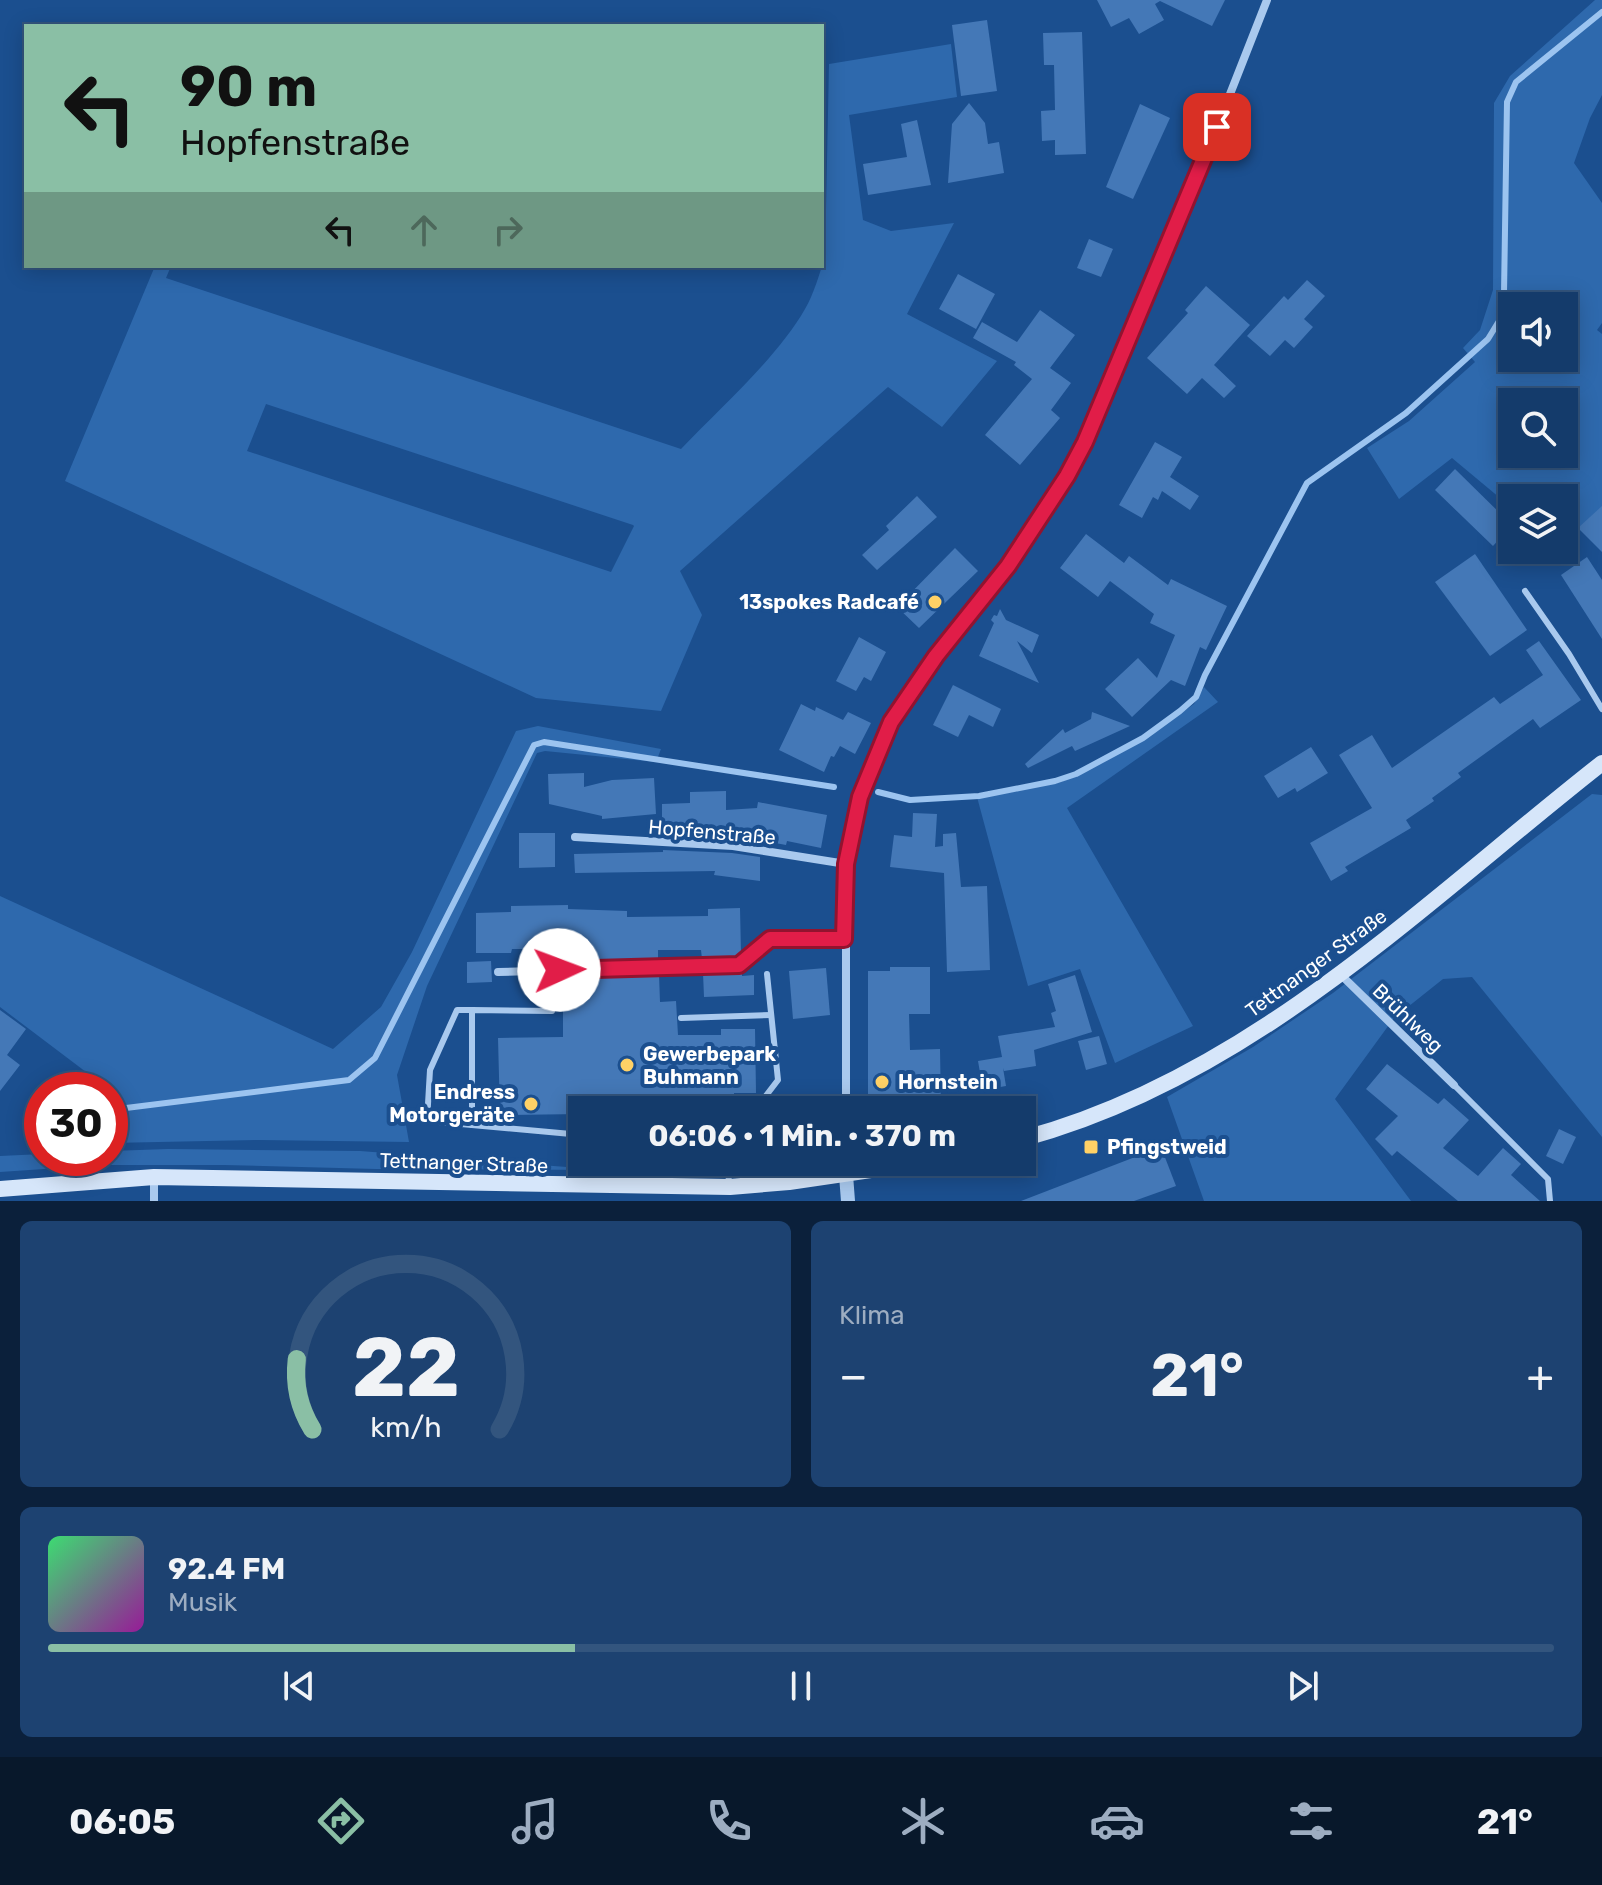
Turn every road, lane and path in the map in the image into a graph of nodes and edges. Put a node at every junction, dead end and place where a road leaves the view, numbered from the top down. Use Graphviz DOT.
graph roads {
  1 [pos="1267,0"];
  2 [pos="1525,591"];
  3 [pos="1602,709"];
  4 [pos="1601,766"];
  5 [pos="575,837"];
  6 [pos="846,864"];
  7 [pos="844,939"];
  8 [pos="498,972"];
  9 [pos="767,974"];
  10 [pos="1340,974"];
  11 [pos="472,1010"];
  12 [pos="552,1011"];
  13 [pos="771,1015"];
  14 [pos="681,1018"];
  15 [pos="1454,1085"];
  16 [pos="766,1096"];
  17 [pos="846,1096"];
  18 [pos="406,1119"];
  19 [pos="427,1121"];
  20 [pos="472,1125"];
  21 [pos="568,1134"];
  22 [pos="1036,1134"];
  23 [pos="622,1176"];
  24 [pos="729,1176"];
  25 [pos="797,1176"];
  26 [pos="846,1176"];
  27 [pos="154,1177"];
  28 [pos="620,1187"];
  29 [pos="730,1187"];
  30 [pos="0,1189"];
  31 [pos="154,1201"];
  32 [pos="848,1201"];
  33 [pos="1550,1201"];
  1 -- 6 [label="street"];
  2 -- 3 [label="lane"];
  4 -- 10 [label="main road, Tettnanger Straße"];
  5 -- 6 [label="street, Hopfenstraße"];
  6 -- 7 [label="street"];
  7 -- 8 [label="street"];
  7 -- 17 [label="street"];
  9 -- 13 [label="lane"];
  10 -- 15 [label="street, Brühlweg"];
  10 -- 22 [label="main road, Tettnanger Straße"];
  11 -- 12 [label="lane"];
  11 -- 19 [label="lane"];
  11 -- 20 [label="lane"];
  13 -- 14 [label="lane"];
  13 -- 16 [label="lane"];
  15 -- 33 [label="lane"];
  18 -- 19 [label="lane"];
  19 -- 20 [label="lane"];
  20 -- 21 [label="lane"];
  23 -- 28 [label="lane"];
  24 -- 29 [label="lane"];
  25 -- 29 [label="main road, Tettnanger Straße"];
  26 -- 32 [label="street"];
  27 -- 28 [label="main road, Tettnanger Straße"];
  27 -- 30 [label="main road, Tettnanger Straße"];
  27 -- 31 [label="street"];
  28 -- 29 [label="main road, Tettnanger Straße"];
}
